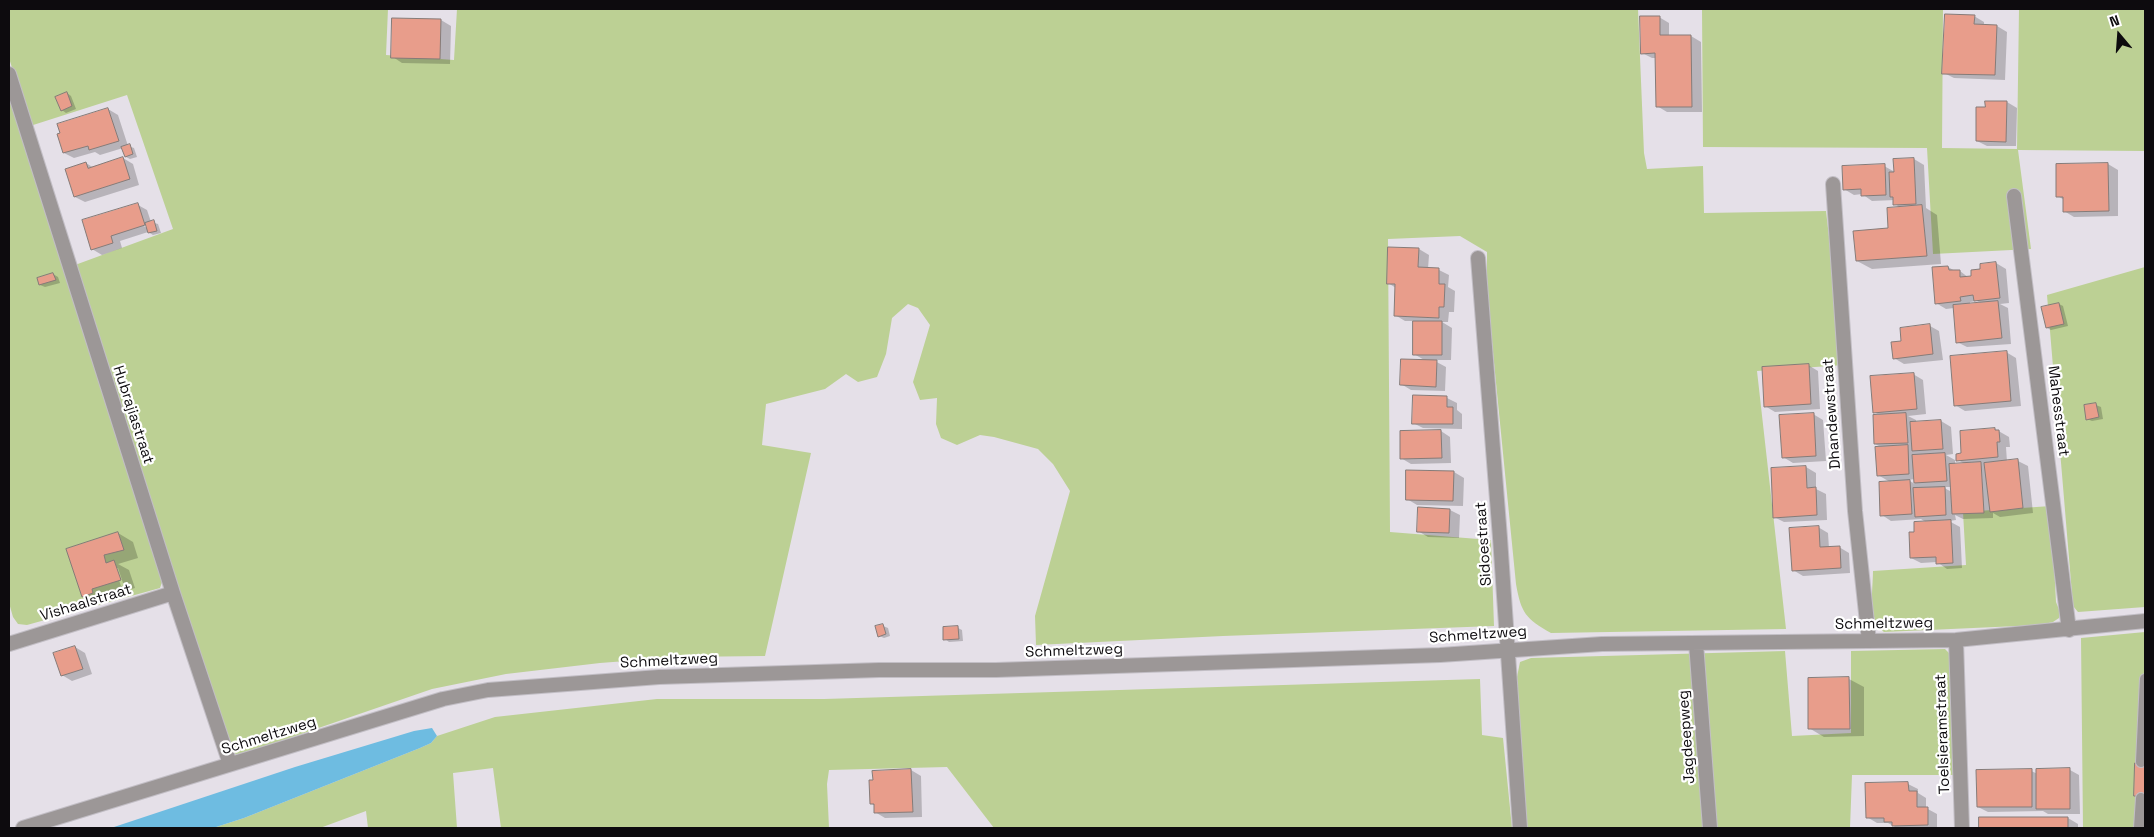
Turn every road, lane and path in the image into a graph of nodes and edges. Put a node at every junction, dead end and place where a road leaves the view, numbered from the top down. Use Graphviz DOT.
graph roads {
  1 [pos="9,74"];
  2 [pos="1833,184"];
  3 [pos="2014,196"];
  4 [pos="1478,258"];
  5 [pos="172,593"];
  6 [pos="2145,620"];
  7 [pos="2069,630"];
  8 [pos="10,640"];
  9 [pos="1956,640"];
  10 [pos="1869,642"];
  11 [pos="1696,643"];
  12 [pos="1506,649"];
  13 [pos="2145,679"];
  14 [pos="2141,762"];
  15 [pos="230,764"];
  16 [pos="2141,798"];
  17 [pos="23,828"];
  18 [pos="1520,828"];
  19 [pos="1710,828"];
  20 [pos="1962,828"];
  21 [pos="2139,828"];
  1 -- 5 [label="street, Hubrajiastraat"];
  2 -- 10 [label="street, Dhandewstraat"];
  3 -- 7 [label="street, Mahesstraat"];
  4 -- 12 [label="street, Sidoestraat"];
  5 -- 8 [label="street, Vishaalstraat"];
  5 -- 15 [label="street, Hubrajiastraat"];
  6 -- 7 [label="street, Schmeltzweg"];
  7 -- 9 [label="street, Schmeltzweg"];
  9 -- 10 [label="street, Schmeltzweg"];
  9 -- 20 [label="street, Toelsieramstraat"];
  10 -- 11 [label="street, Schmeltzweg"];
  11 -- 12 [label="street, Schmeltzweg"];
  11 -- 19 [label="street, Jagdeepweg"];
  12 -- 15 [label="street, Schmeltzweg"];
  12 -- 18 [label="street, Sidoestraat"];
  13 -- 14 [label="lane"];
  15 -- 17 [label="street, Schmeltzweg"];
  16 -- 21 [label="lane"];
}
